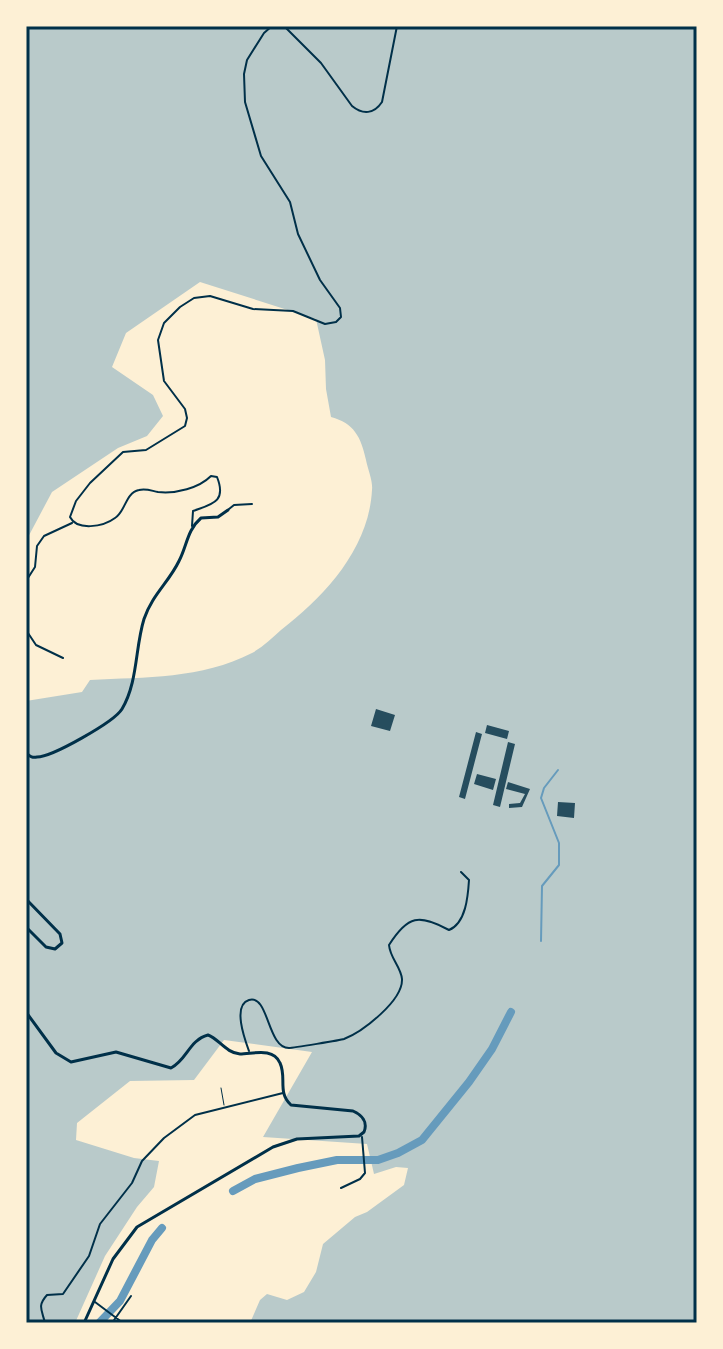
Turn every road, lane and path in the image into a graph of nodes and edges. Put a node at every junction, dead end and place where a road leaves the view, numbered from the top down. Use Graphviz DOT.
graph roads {
  1 [pos="272,26"];
  2 [pos="284,26"];
  3 [pos="397,26"];
  4 [pos="252,504"];
  5 [pos="228,510"];
  6 [pos="73,523"];
  7 [pos="192,527"];
  8 [pos="26,581"];
  9 [pos="26,630"];
  10 [pos="63,658"];
  11 [pos="26,753"];
  12 [pos="461,872"];
  13 [pos="26,899"];
  14 [pos="26,927"];
  15 [pos="26,1012"];
  16 [pos="249,1052"];
  17 [pos="221,1088"];
  18 [pos="283,1093"];
  19 [pos="224,1105"];
  20 [pos="362,1137"];
  21 [pos="341,1188"];
  22 [pos="131,1296"];
  23 [pos="94,1302"];
  24 [pos="116,1317"];
  25 [pos="45,1323"];
  26 [pos="84,1323"];
  27 [pos="112,1323"];
  28 [pos="123,1323"];
  1 -- 6 [label="street"];
  2 -- 3 [label="street"];
  4 -- 5 [label="street"];
  5 -- 7 [label="main road"];
  6 -- 7 [label="street"];
  6 -- 8 [label="street"];
  7 -- 11 [label="main road"];
  9 -- 10 [label="street"];
  12 -- 16 [label="street"];
  13 -- 14 [label="main road"];
  15 -- 16 [label="main road"];
  16 -- 18 [label="main road"];
  17 -- 19 [label="lane"];
  18 -- 19 [label="street"];
  18 -- 23 [label="main road"];
  19 -- 25 [label="street"];
  20 -- 21 [label="street"];
  22 -- 24 [label="street"];
  23 -- 24 [label="street"];
  23 -- 26 [label="main road"];
  24 -- 27 [label="street"];
  24 -- 28 [label="street"];
}
